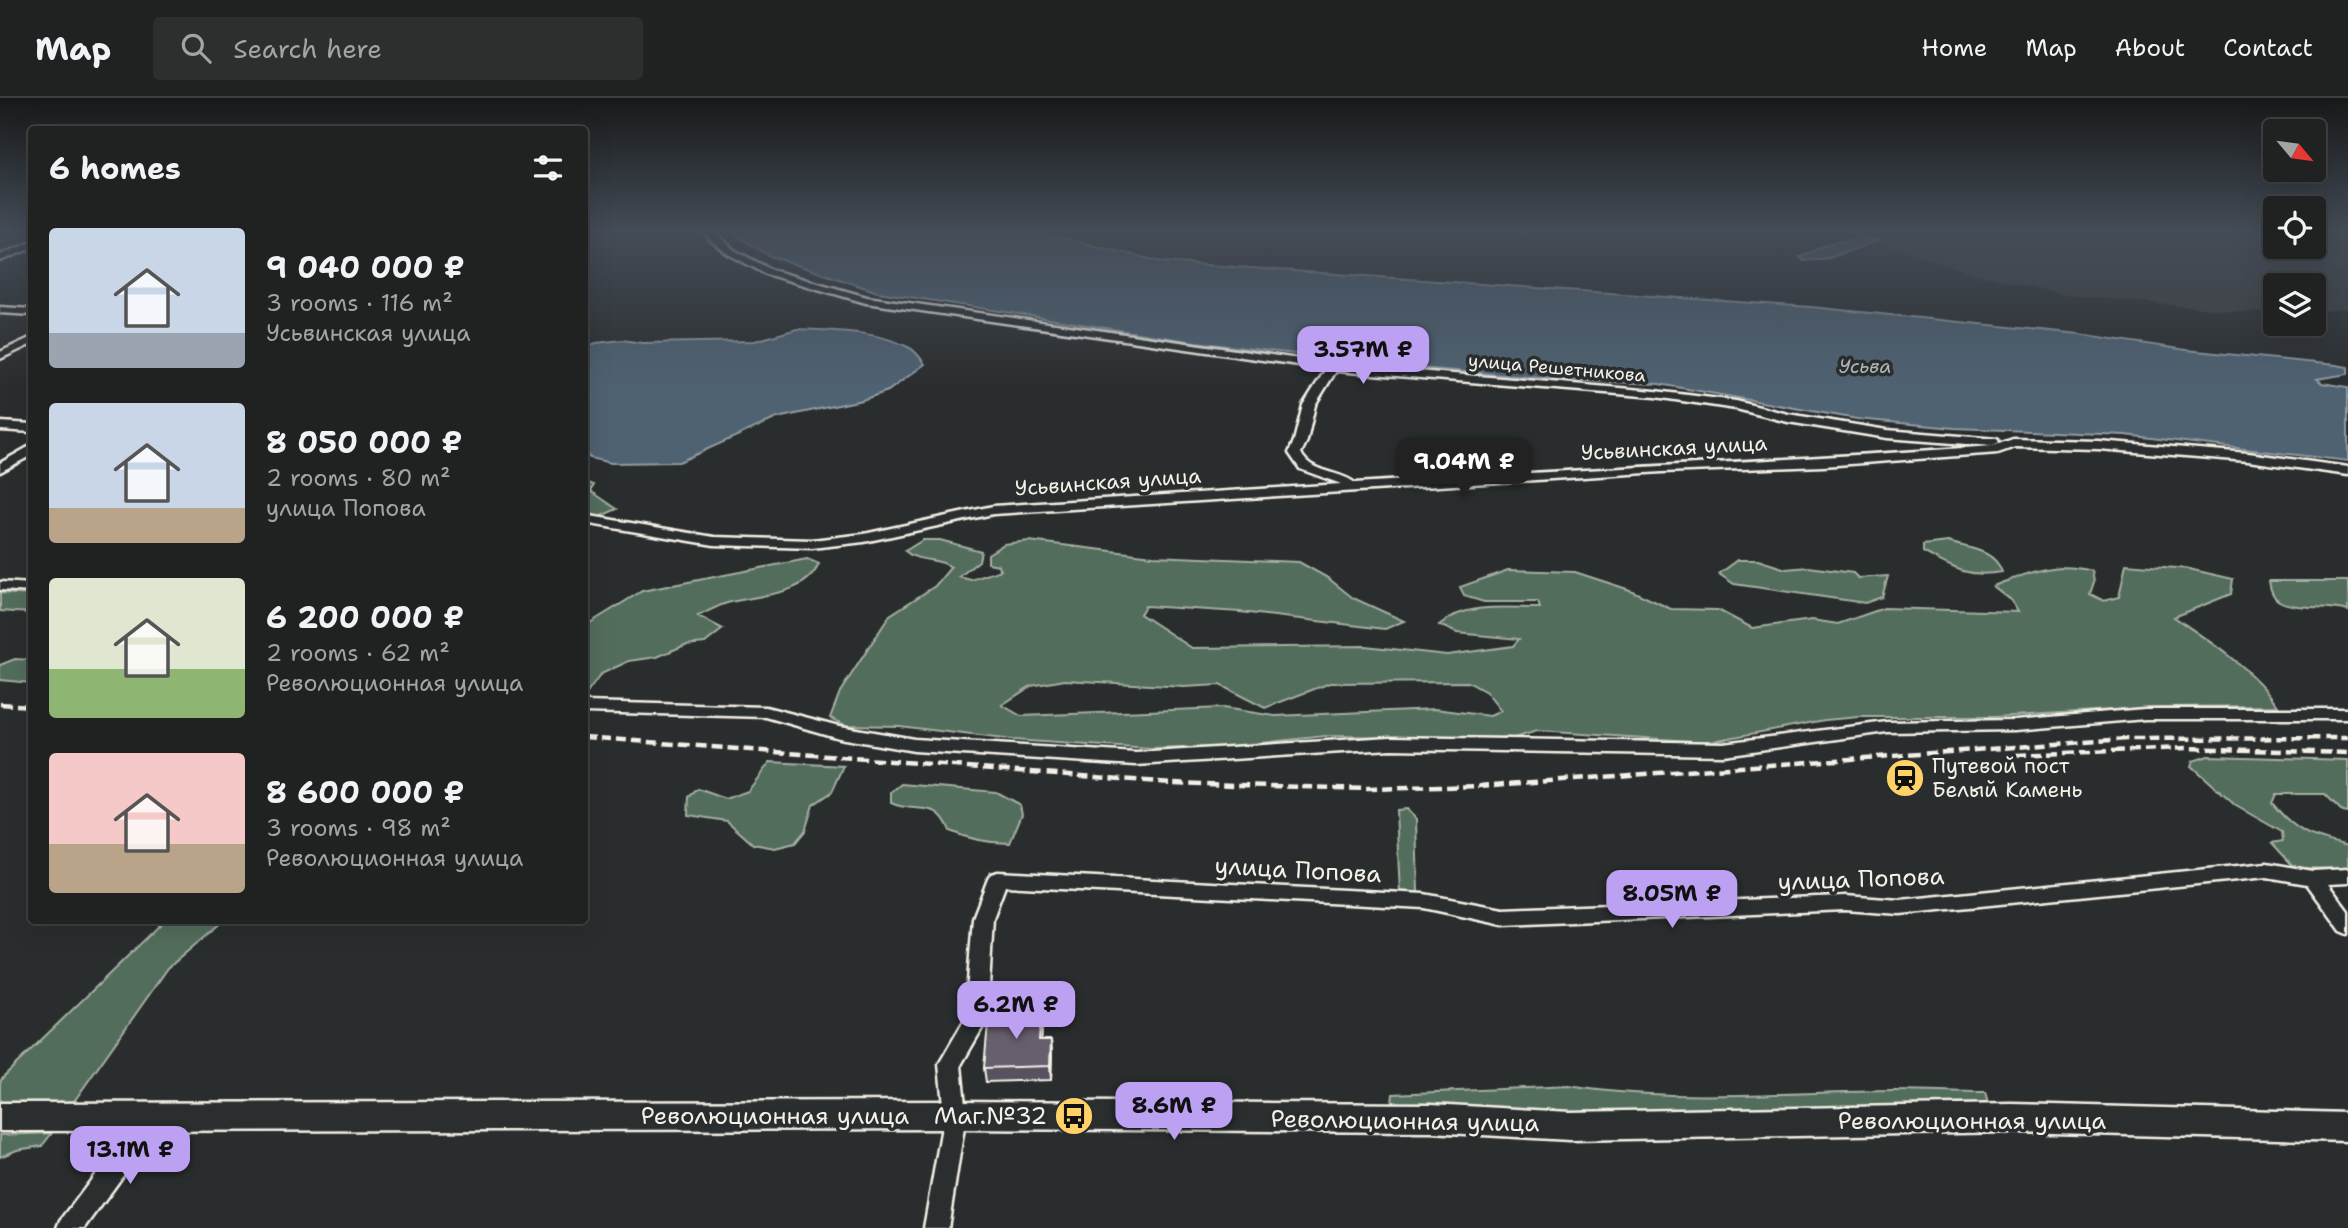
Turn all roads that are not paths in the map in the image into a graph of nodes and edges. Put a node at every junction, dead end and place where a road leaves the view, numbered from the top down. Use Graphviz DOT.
graph roads {
  1 [pos="806,283"];
  2 [pos="0,310"];
  3 [pos="28,312"];
  4 [pos="28,342"];
  5 [pos="0,356"];
  6 [pos="1333,368"];
  7 [pos="0,426"];
  8 [pos="28,428"];
  9 [pos="2013,443"];
  10 [pos="28,451"];
  11 [pos="0,468"];
  12 [pos="2348,471"];
  13 [pos="1353,488"];
  14 [pos="588,521"];
  15 [pos="0,586"];
  16 [pos="28,588"];
  17 [pos="588,707"];
  18 [pos="2348,714"];
  19 [pos="2348,876"];
  20 [pos="2313,878"];
  21 [pos="2348,926"];
  22 [pos="955,1115"];
  23 [pos="153,1116"];
  24 [pos="0,1117"];
  25 [pos="2348,1127"];
  26 [pos="70,1228"];
  27 [pos="936,1228"];
  1 -- 6 [label="street, улица Решетникова"];
  2 -- 3 [label="street"];
  4 -- 5 [label="street"];
  6 -- 9 [label="street, улица Решетникова"];
  6 -- 13 [label="street"];
  7 -- 8 [label="street"];
  9 -- 12 [label="street, Усьвинская улица"];
  9 -- 13 [label="street, Усьвинская улица"];
  10 -- 11 [label="street"];
  13 -- 14 [label="street, Усьвинская улица"];
  15 -- 16 [label="street"];
  17 -- 18 [label="street"];
  19 -- 20 [label="street, улица Попова"];
  20 -- 21 [label="street"];
  20 -- 22 [label="street, улица Попова"];
  22 -- 23 [label="street, Революционная улица"];
  22 -- 25 [label="street, Революционная улица"];
  22 -- 27 [label="street"];
  23 -- 24 [label="street, Революционная улица"];
  23 -- 26 [label="street"];
}
